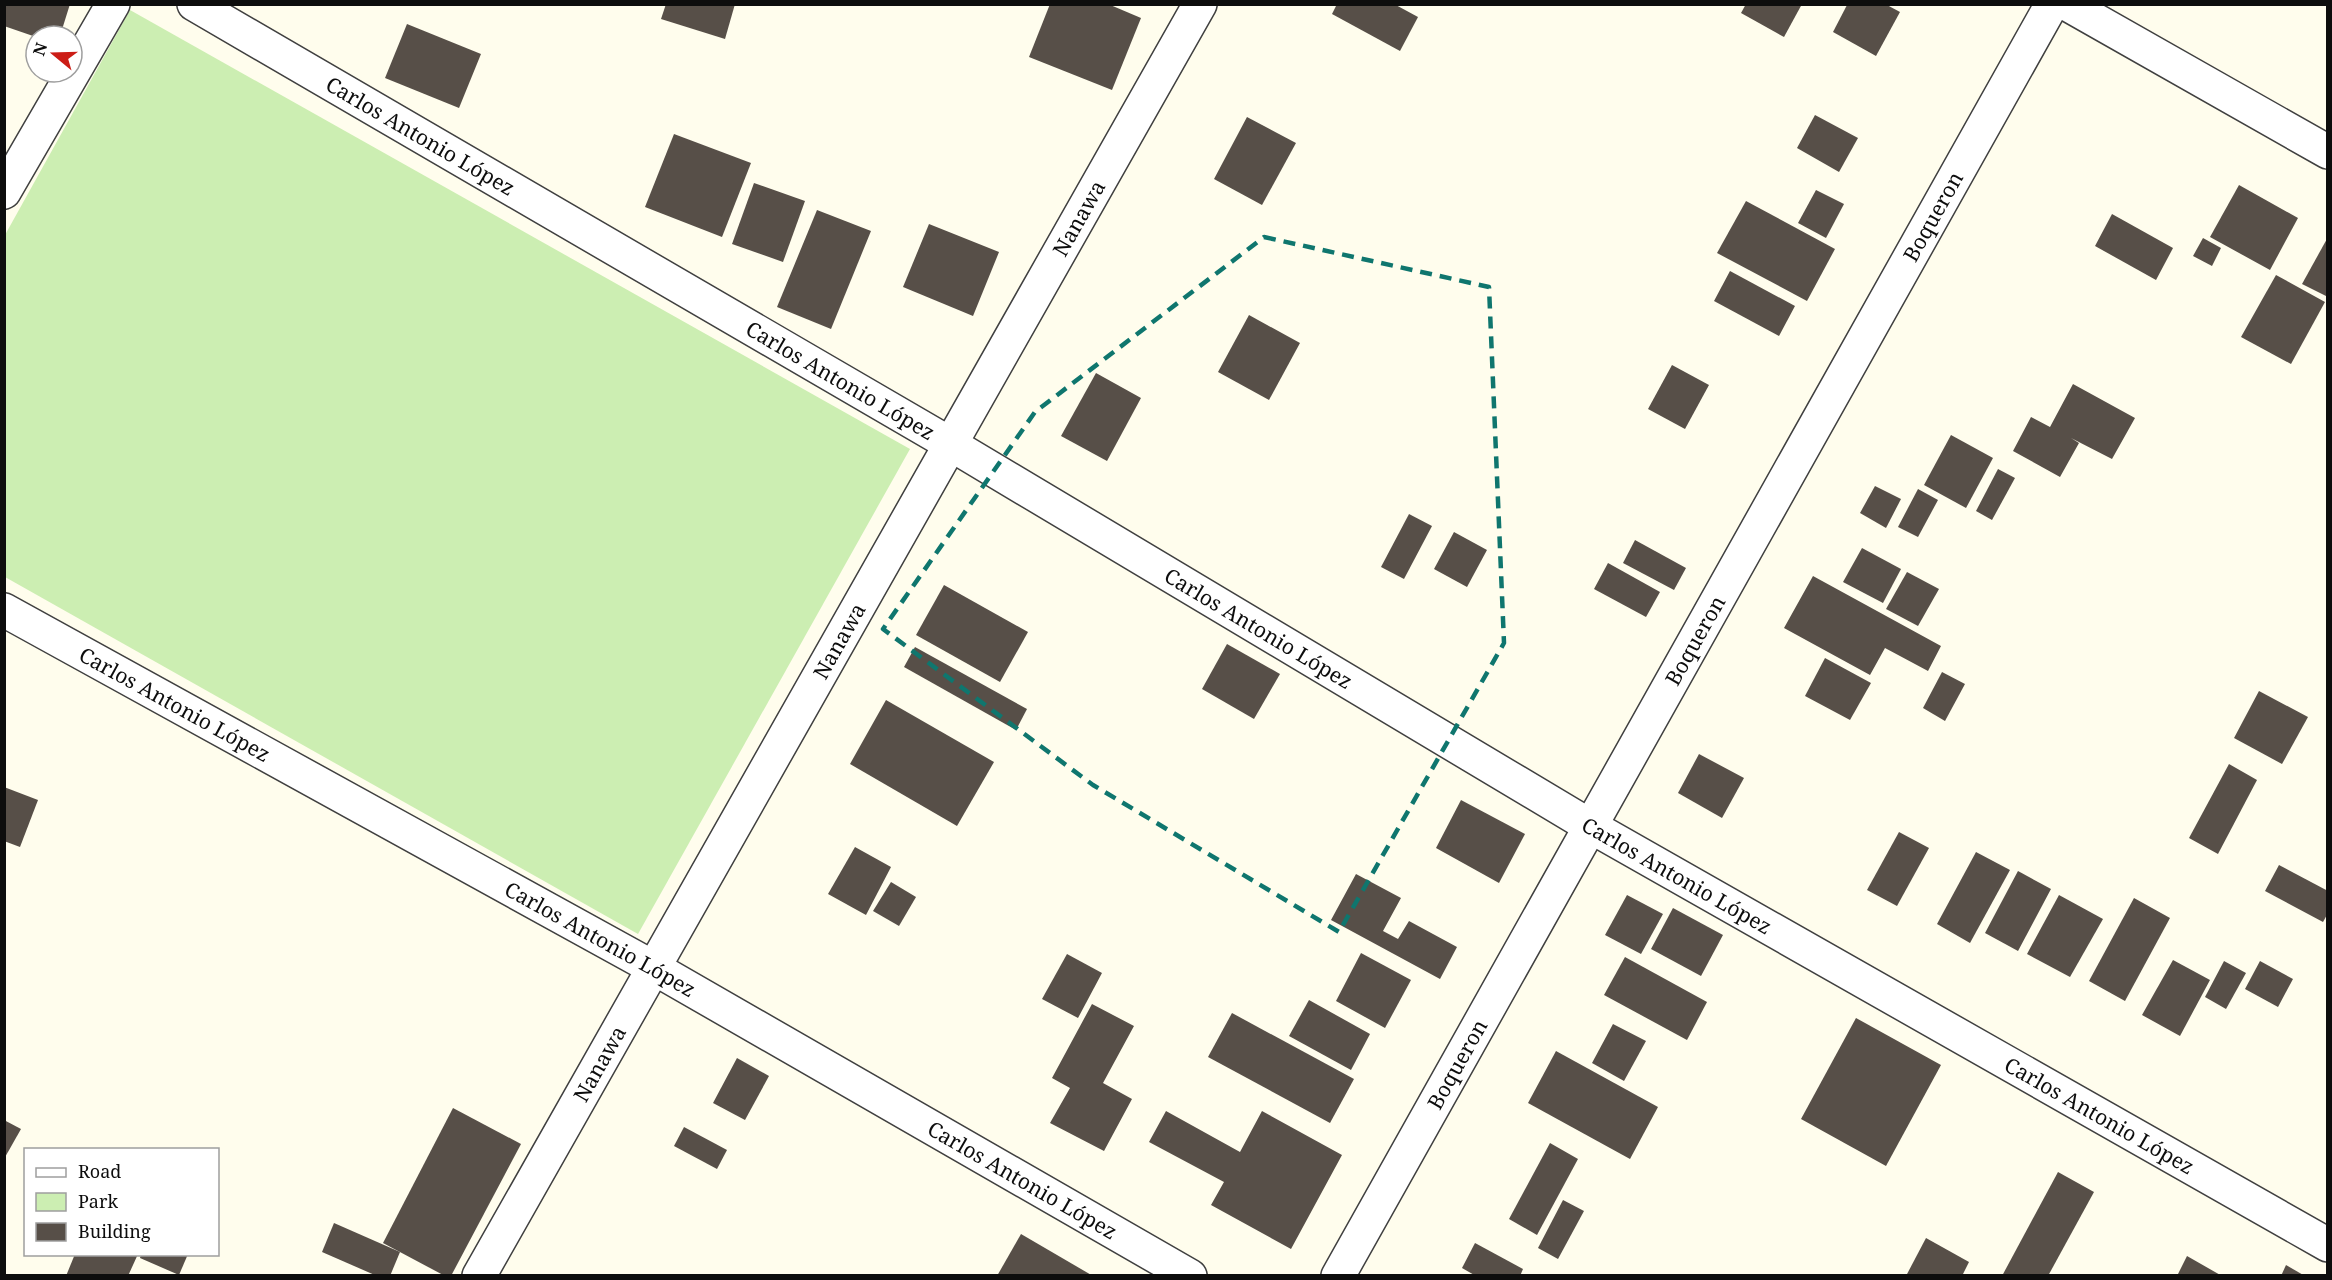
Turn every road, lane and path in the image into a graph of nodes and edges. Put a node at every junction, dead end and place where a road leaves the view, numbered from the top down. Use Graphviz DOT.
graph roads {
  1 [pos="113,4"];
  2 [pos="194,4"];
  3 [pos="1200,4"];
  4 [pos="2052,4"];
  5 [pos="2067,4"];
  6 [pos="2328,152"];
  7 [pos="4,192"];
  8 [pos="952,445"];
  9 [pos="4,610"];
  10 [pos="1590,826"];
  11 [pos="654,968"];
  12 [pos="2328,1245"];
  13 [pos="479,1275"];
  14 [pos="1190,1275"];
  15 [pos="1338,1275"];
  1 -- 7 [label="street"];
  2 -- 8 [label="street, Carlos Antonio López"];
  3 -- 8 [label="street, Nanawa"];
  4 -- 10 [label="street, Boqueron"];
  5 -- 6 [label="street"];
  8 -- 10 [label="street, Carlos Antonio López"];
  8 -- 11 [label="street, Nanawa"];
  9 -- 11 [label="street, Carlos Antonio López"];
  10 -- 12 [label="street, Carlos Antonio López"];
  10 -- 15 [label="street, Boqueron"];
  11 -- 13 [label="street, Nanawa"];
  11 -- 14 [label="street, Carlos Antonio López"];
}
